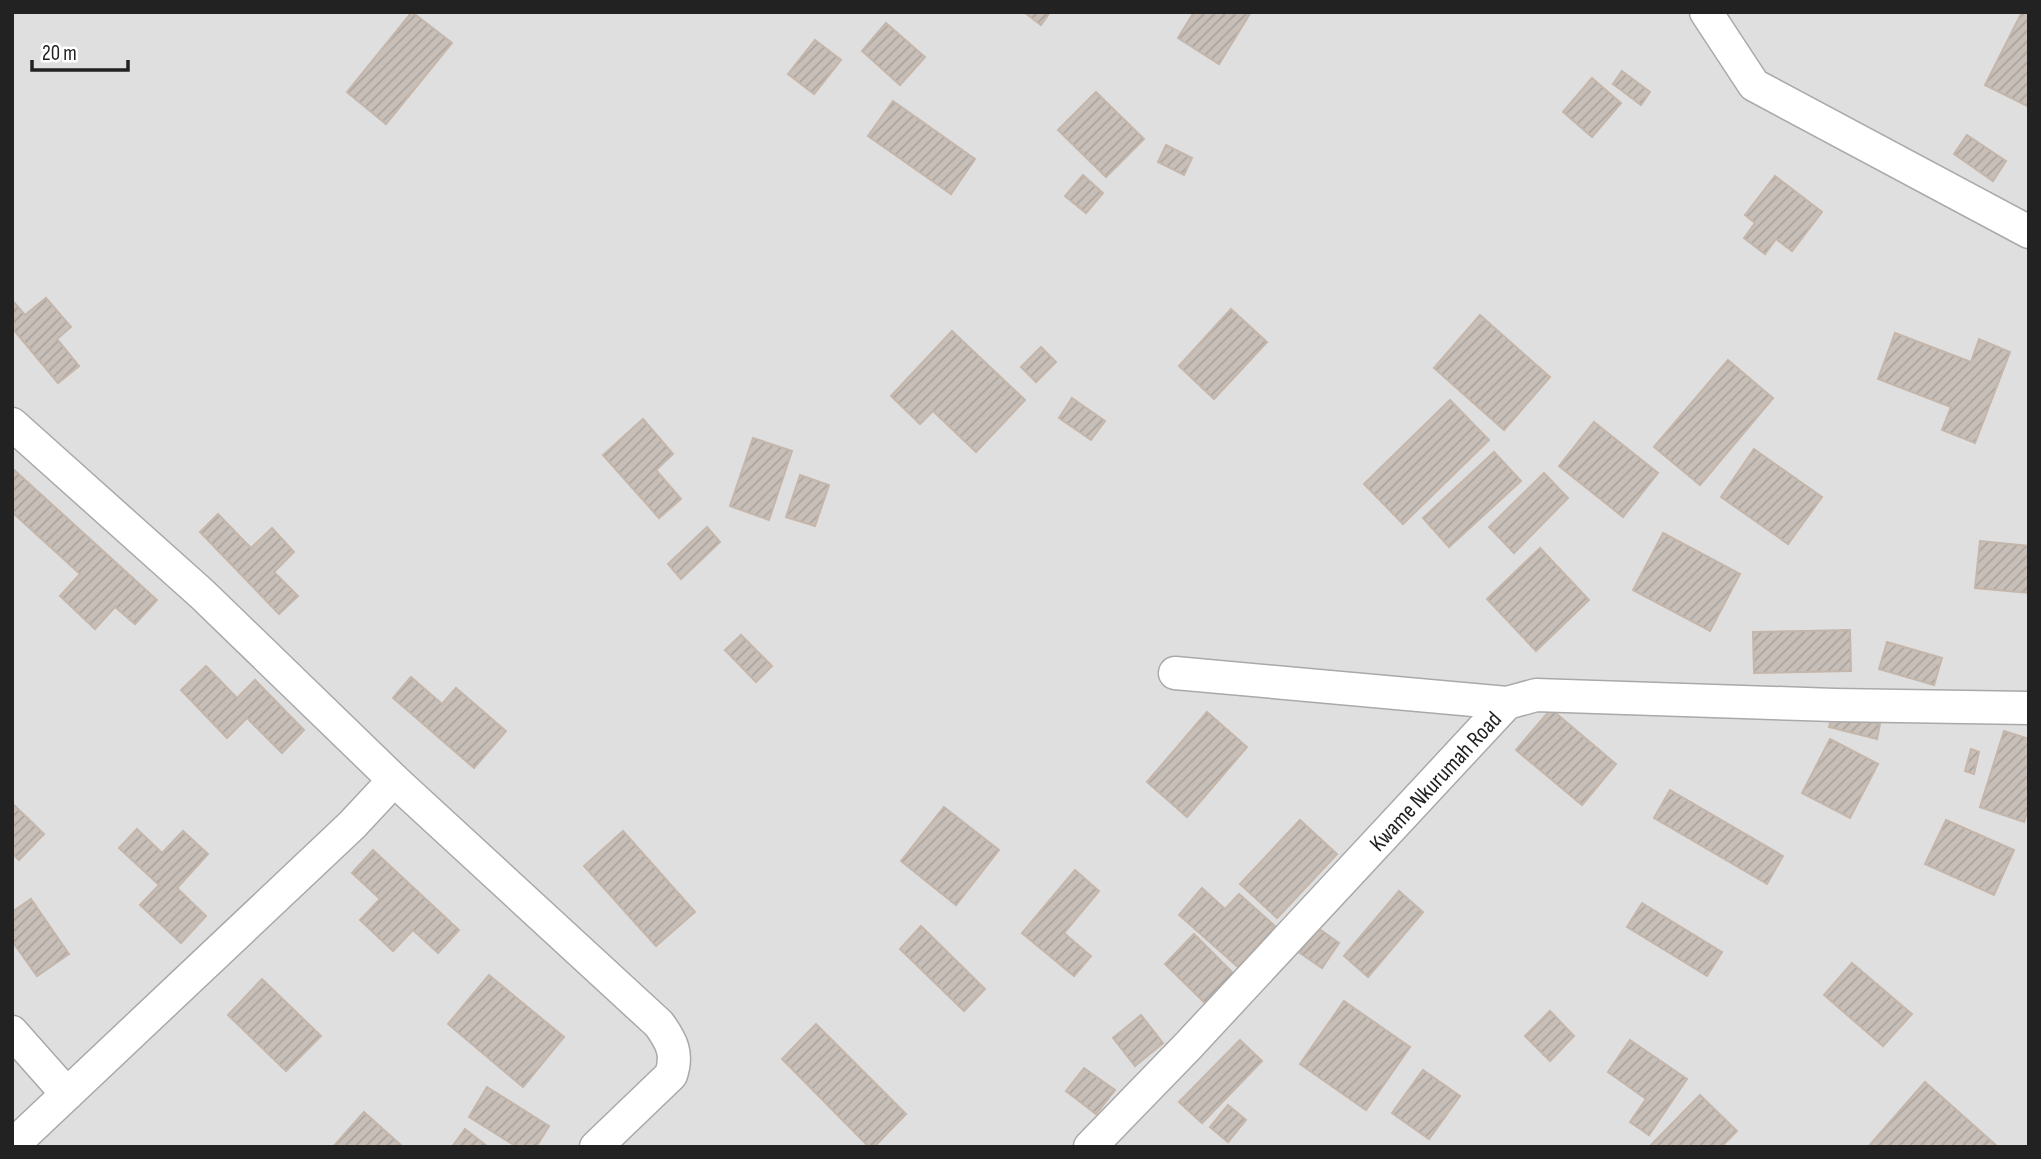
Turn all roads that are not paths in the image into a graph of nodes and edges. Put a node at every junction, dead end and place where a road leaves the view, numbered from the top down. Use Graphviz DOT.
graph roads {
  1 [pos="1706,12"];
  2 [pos="2029,232"];
  3 [pos="12,424"];
  4 [pos="1175,673"];
  5 [pos="1507,703"];
  6 [pos="2029,708"];
  7 [pos="394,780"];
  8 [pos="12,1032"];
  9 [pos="67,1094"];
  10 [pos="12,1146"];
  11 [pos="596,1147"];
  12 [pos="1090,1147"];
  1 -- 2 [label="street"];
  3 -- 7 [label="street"];
  4 -- 5 [label="street"];
  5 -- 6 [label="street, Kwame Nkurumah Road"];
  5 -- 12 [label="street, Kwame Nkurumah Road"];
  7 -- 9 [label="street"];
  7 -- 11 [label="street"];
  8 -- 9 [label="street"];
  9 -- 10 [label="street"];
}
